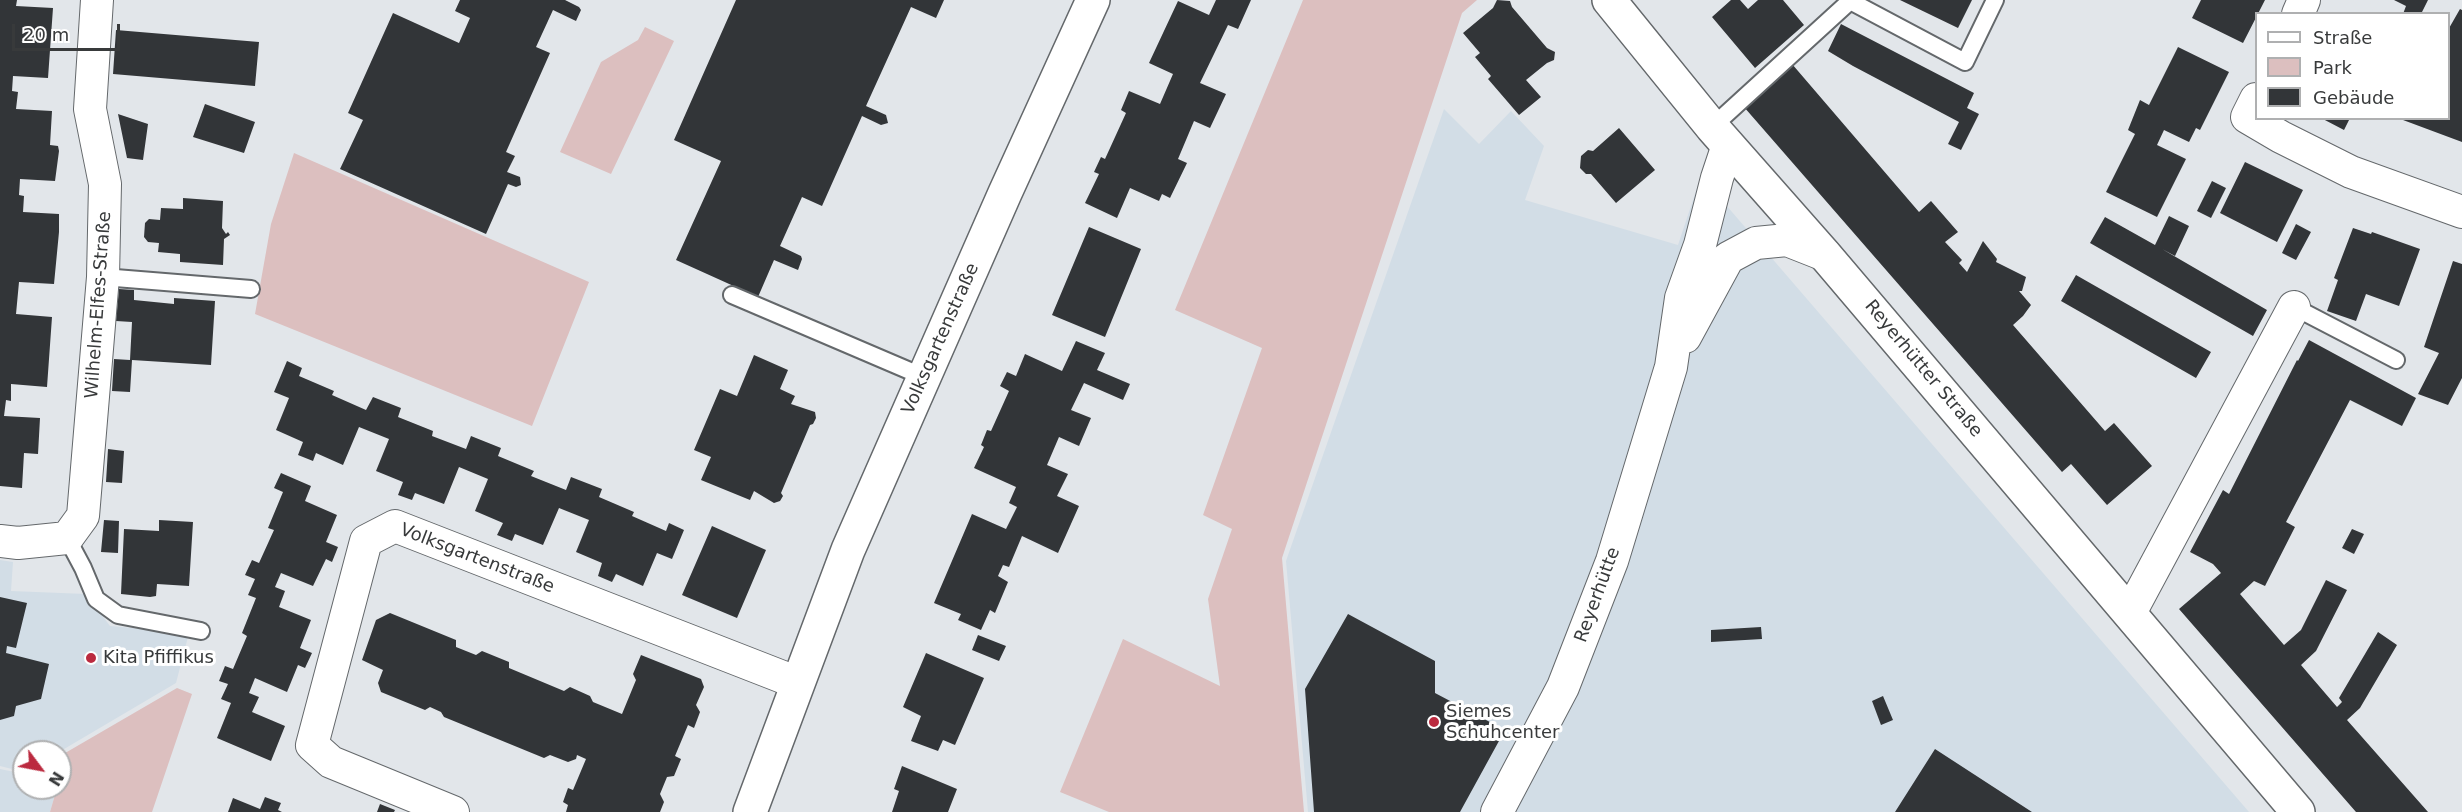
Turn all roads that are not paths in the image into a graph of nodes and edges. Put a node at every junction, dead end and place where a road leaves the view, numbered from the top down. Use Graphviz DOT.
graph roads {
  1 [pos="97,0"];
  2 [pos="1093,0"];
  3 [pos="1609,0"];
  4 [pos="1995,0"];
  5 [pos="2255,101"];
  6 [pos="1720,136"];
  7 [pos="2462,212"];
  8 [pos="1826,255"];
  9 [pos="103,277"];
  10 [pos="251,289"];
  11 [pos="732,295"];
  12 [pos="2294,307"];
  13 [pos="2396,360"];
  14 [pos="1671,366"];
  15 [pos="924,377"];
  16 [pos="67,538"];
  17 [pos="0,541"];
  18 [pos="2130,613"];
  19 [pos="201,631"];
  20 [pos="798,683"];
  21 [pos="453,812"];
  22 [pos="750,812"];
  23 [pos="1497,812"];
  24 [pos="2298,812"];
  1 -- 9 [label="street, Wilhelm-Elfes-Straße"];
  2 -- 15 [label="street, Volksgartenstraße"];
  3 -- 6 [label="street, Reyerhütter Straße"];
  4 -- 6 [label="lane"];
  5 -- 7 [label="street"];
  6 -- 8 [label="street, Reyerhütter Straße"];
  6 -- 14 [label="street, Reyerhütte"];
  8 -- 14 [label="street, Reyerhütte"];
  8 -- 18 [label="street, Reyerhütter Straße"];
  9 -- 10 [label="lane"];
  9 -- 16 [label="street, Wilhelm-Elfes-Straße"];
  11 -- 15 [label="lane"];
  12 -- 13 [label="lane"];
  12 -- 18 [label="street"];
  14 -- 23 [label="street, Reyerhütte"];
  15 -- 20 [label="street, Volksgartenstraße"];
  16 -- 17 [label="street"];
  16 -- 19 [label="lane"];
  18 -- 24 [label="street, Reyerhütter Straße"];
  20 -- 21 [label="street, Volksgartenstraße"];
  20 -- 22 [label="street, Volksgartenstraße"];
}
